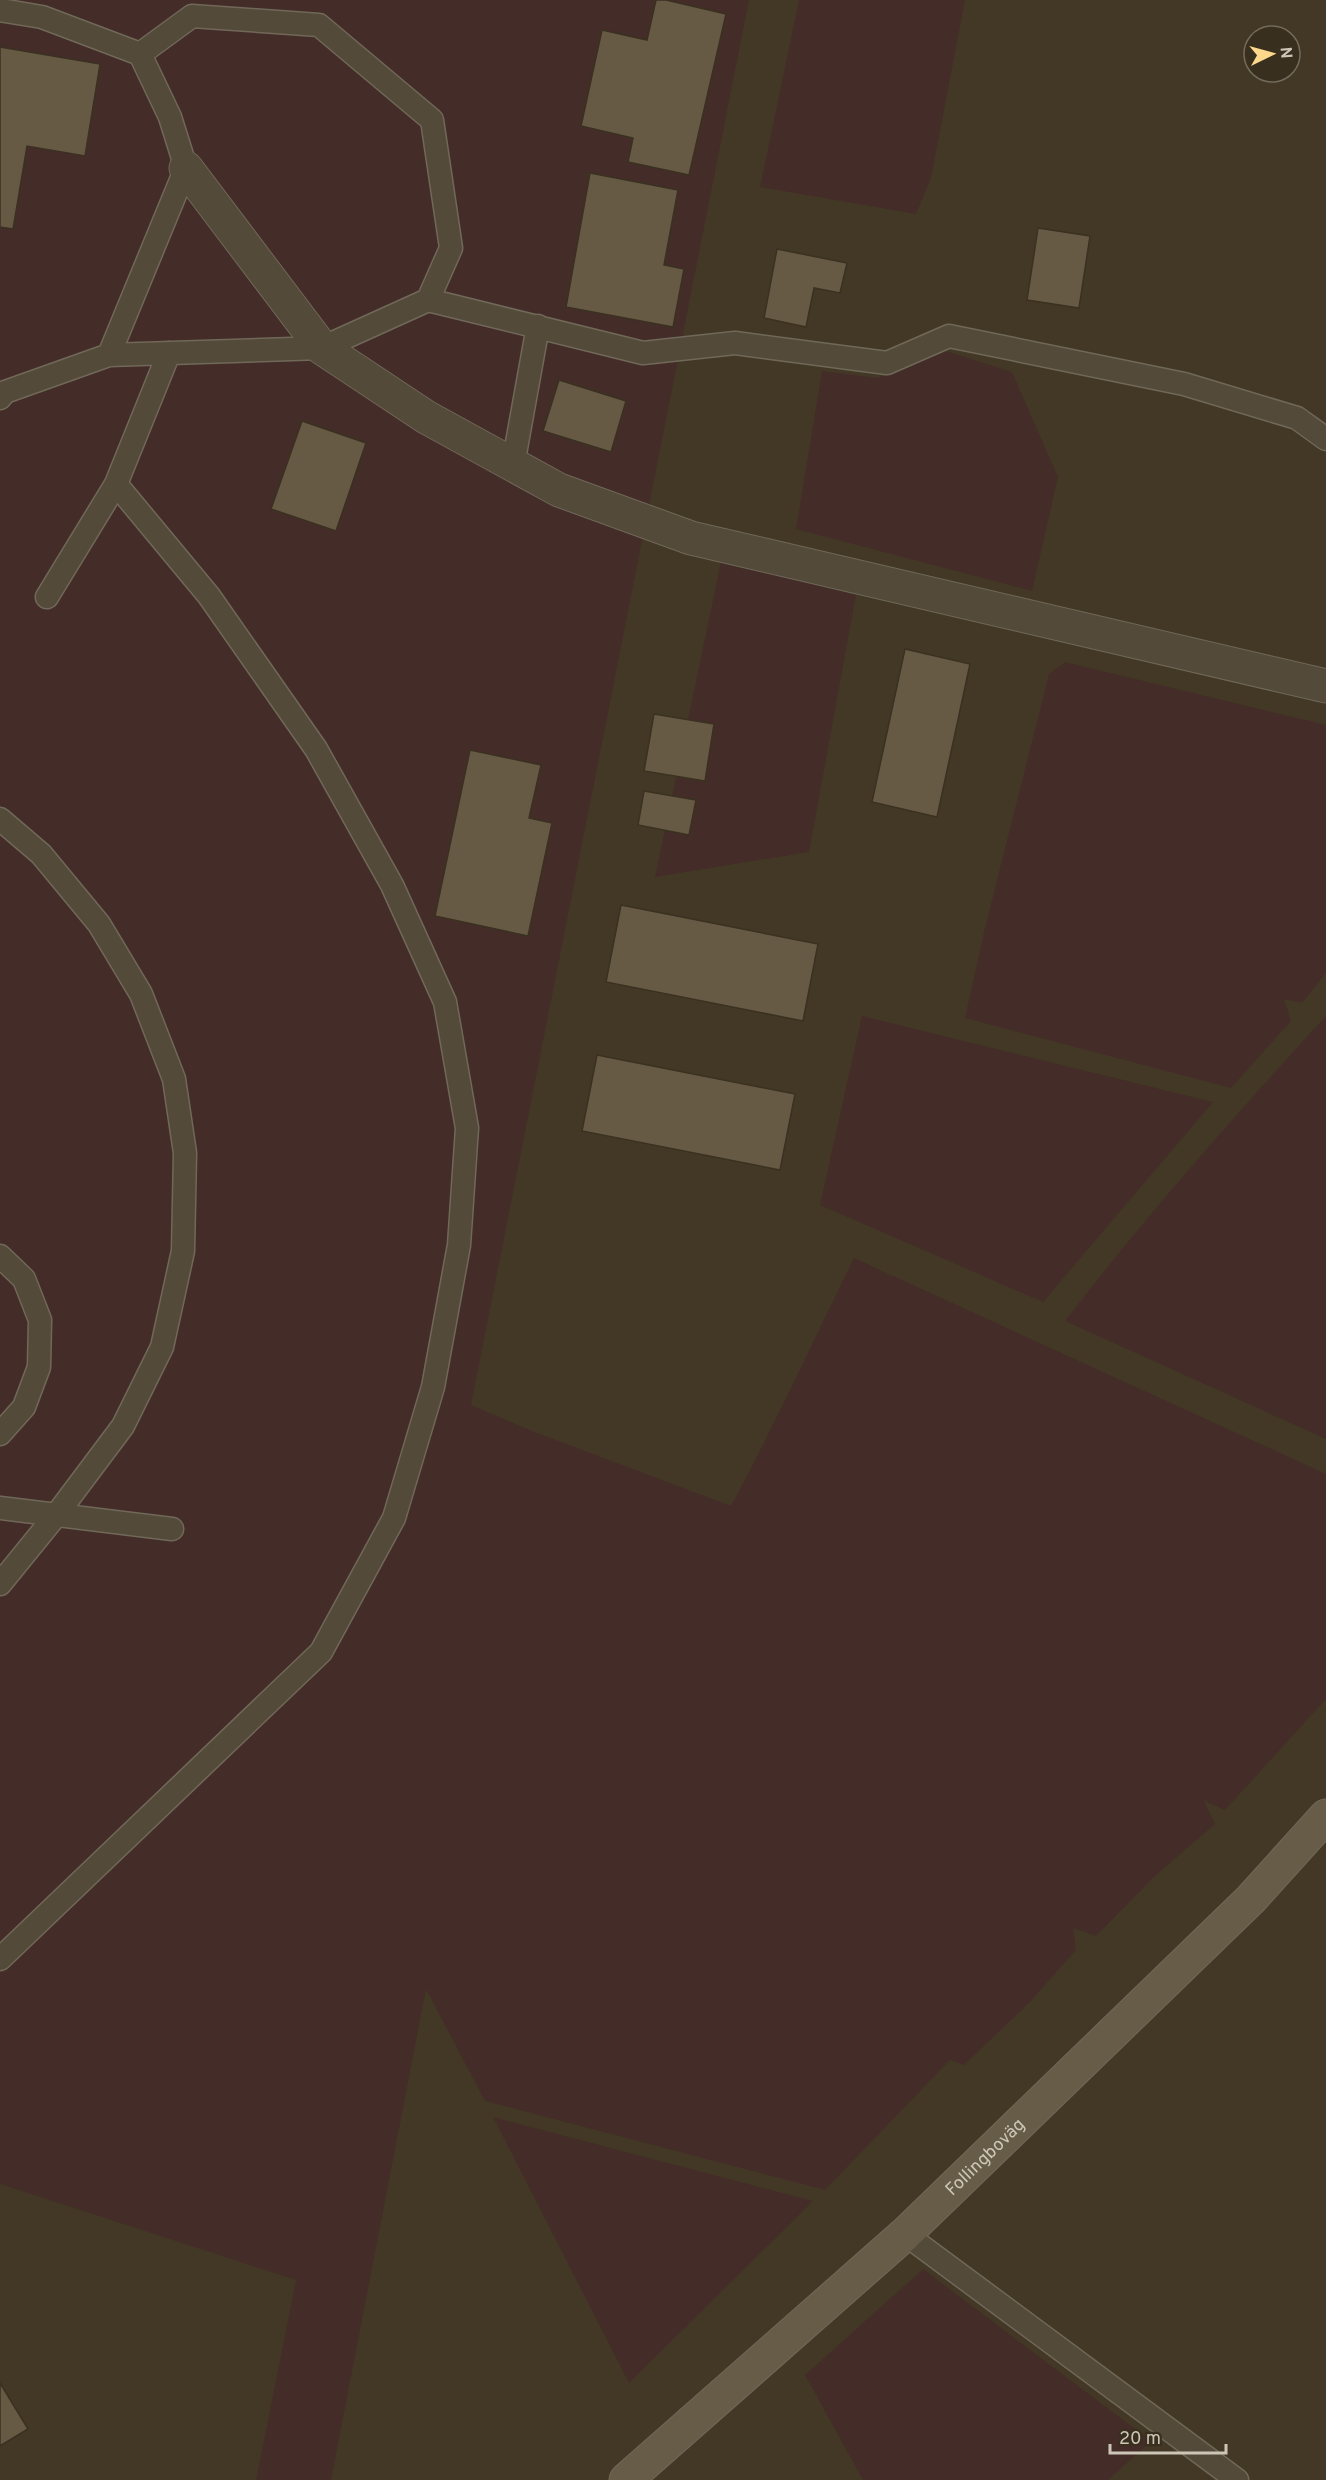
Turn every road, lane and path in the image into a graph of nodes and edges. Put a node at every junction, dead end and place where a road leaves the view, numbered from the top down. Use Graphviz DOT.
graph roads {
  1 [pos="0,10"];
  2 [pos="140,54"];
  3 [pos="186,168"];
  4 [pos="428,300"];
  5 [pos="538,326"];
  6 [pos="322,348"];
  7 [pos="169,353"];
  8 [pos="109,355"];
  9 [pos="0,398"];
  10 [pos="1326,439"];
  11 [pos="513,465"];
  12 [pos="116,484"];
  13 [pos="48,597"];
  14 [pos="1326,686"];
  15 [pos="0,819"];
  16 [pos="0,1256"];
  17 [pos="0,1434"];
  18 [pos="0,1508"];
  19 [pos="57,1514"];
  20 [pos="172,1529"];
  21 [pos="0,1584"];
  22 [pos="1326,1816"];
  23 [pos="0,1959"];
  24 [pos="905,2234"];
  25 [pos="626,2480"];
  26 [pos="1237,2480"];
  1 -- 2 [label="lane"];
  2 -- 3 [label="lane"];
  2 -- 4 [label="lane"];
  3 -- 6 [label="street"];
  3 -- 8 [label="lane"];
  4 -- 5 [label="lane"];
  4 -- 6 [label="lane"];
  5 -- 10 [label="lane"];
  5 -- 11 [label="lane"];
  6 -- 7 [label="lane"];
  6 -- 11 [label="street"];
  7 -- 8 [label="lane"];
  7 -- 12 [label="lane"];
  8 -- 9 [label="lane"];
  11 -- 14 [label="street"];
  12 -- 13 [label="lane"];
  12 -- 23 [label="lane"];
  15 -- 19 [label="lane"];
  16 -- 17 [label="lane"];
  18 -- 19 [label="lane"];
  19 -- 20 [label="lane"];
  19 -- 21 [label="lane"];
  22 -- 24 [label="main road, Follingboväg"];
  24 -- 25 [label="main road, Follingboväg"];
  24 -- 26 [label="lane"];
}
